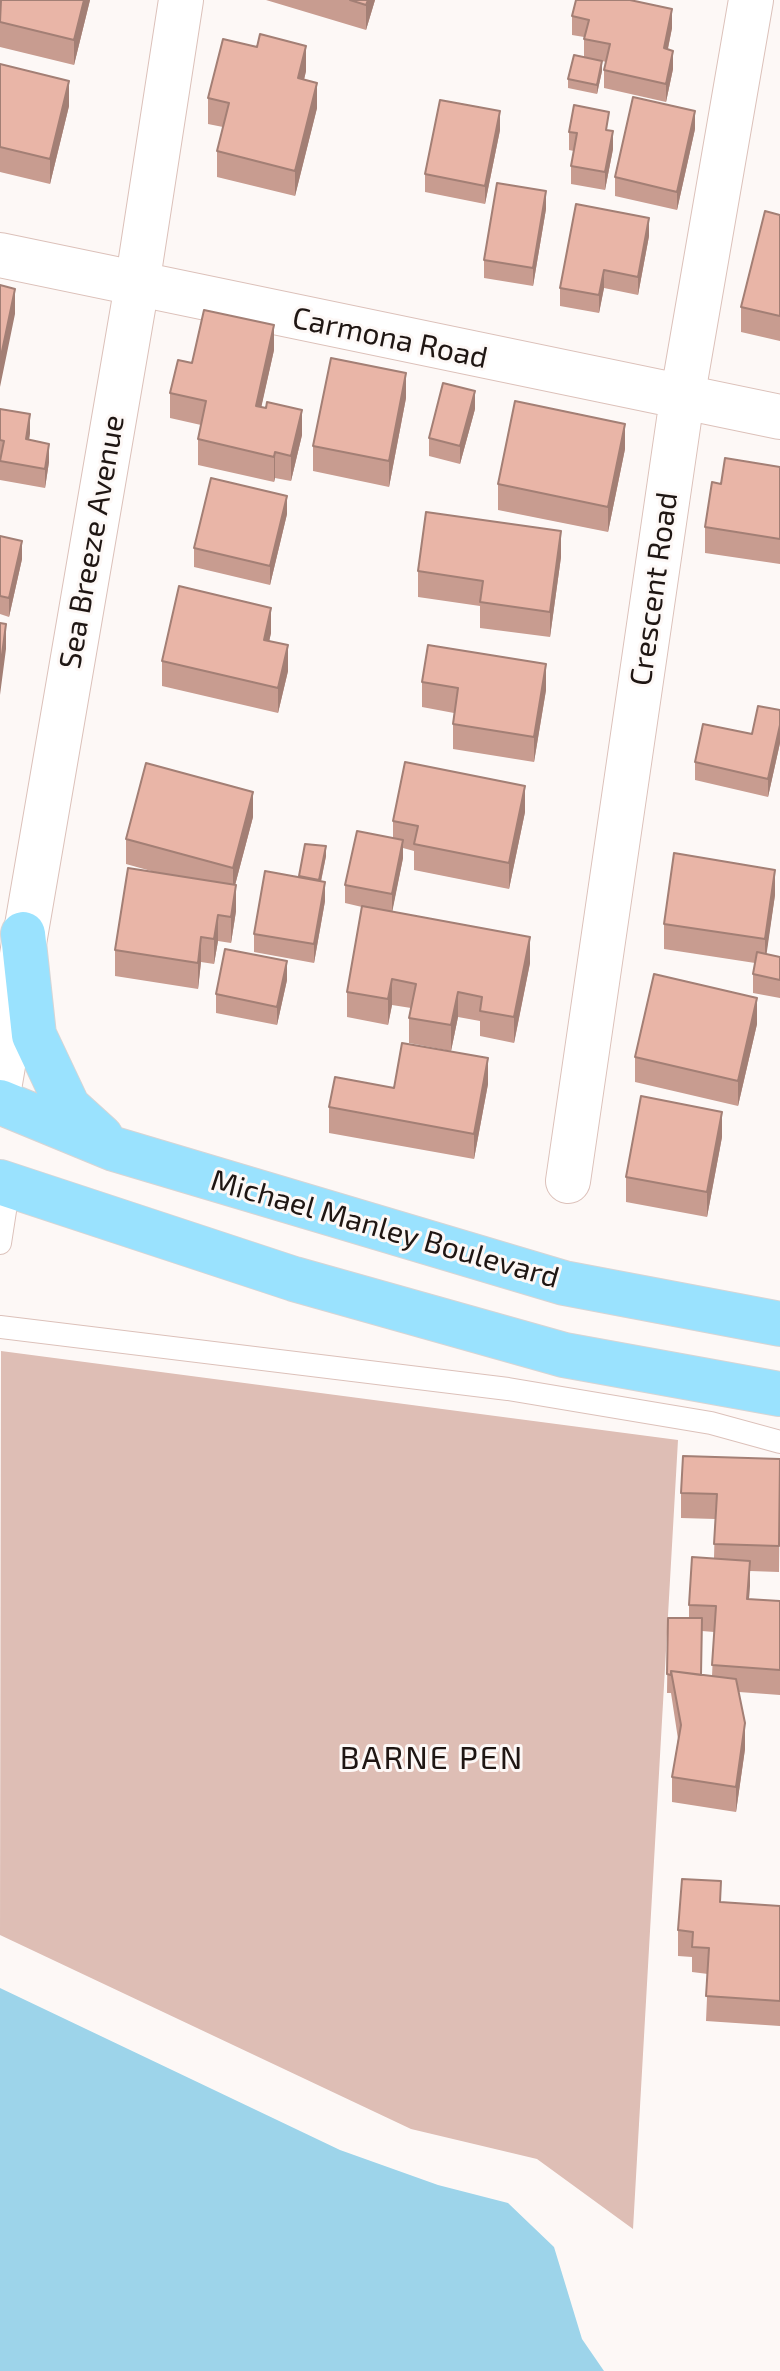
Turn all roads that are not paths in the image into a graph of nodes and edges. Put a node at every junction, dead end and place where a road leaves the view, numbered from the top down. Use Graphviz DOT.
graph roads {
  1 [pos="181,0"];
  2 [pos="751,0"];
  3 [pos="0,255"];
  4 [pos="137,285"];
  5 [pos="682,399"];
  6 [pos="780,417"];
  7 [pos="23,934"];
  8 [pos="0,982"];
  9 [pos="0,1083"];
  10 [pos="0,1102"];
  11 [pos="114,1149"];
  12 [pos="568,1181"];
  13 [pos="4,1183"];
  14 [pos="0,1243"];
  15 [pos="780,1324"];
  16 [pos="0,1327"];
  17 [pos="780,1394"];
  18 [pos="780,1442"];
  1 -- 4 [label="street, Sea Breeze Avenue"];
  2 -- 5 [label="street, Crescent Road"];
  3 -- 4 [label="street, Carmona Road"];
  4 -- 5 [label="street, Carmona Road"];
  4 -- 7 [label="street, Sea Breeze Avenue"];
  5 -- 6 [label="street, Carmona Road"];
  5 -- 12 [label="street, Crescent Road"];
  7 -- 8 [label="highway"];
  7 -- 9 [label="street, Sea Breeze Avenue"];
  7 -- 11 [label="highway"];
  10 -- 11 [label="highway, Michael Manley Boulevard"];
  11 -- 15 [label="highway, Michael Manley Boulevard"];
  13 -- 14 [label="lane"];
  13 -- 17 [label="highway"];
  16 -- 18 [label="lane"];
}
